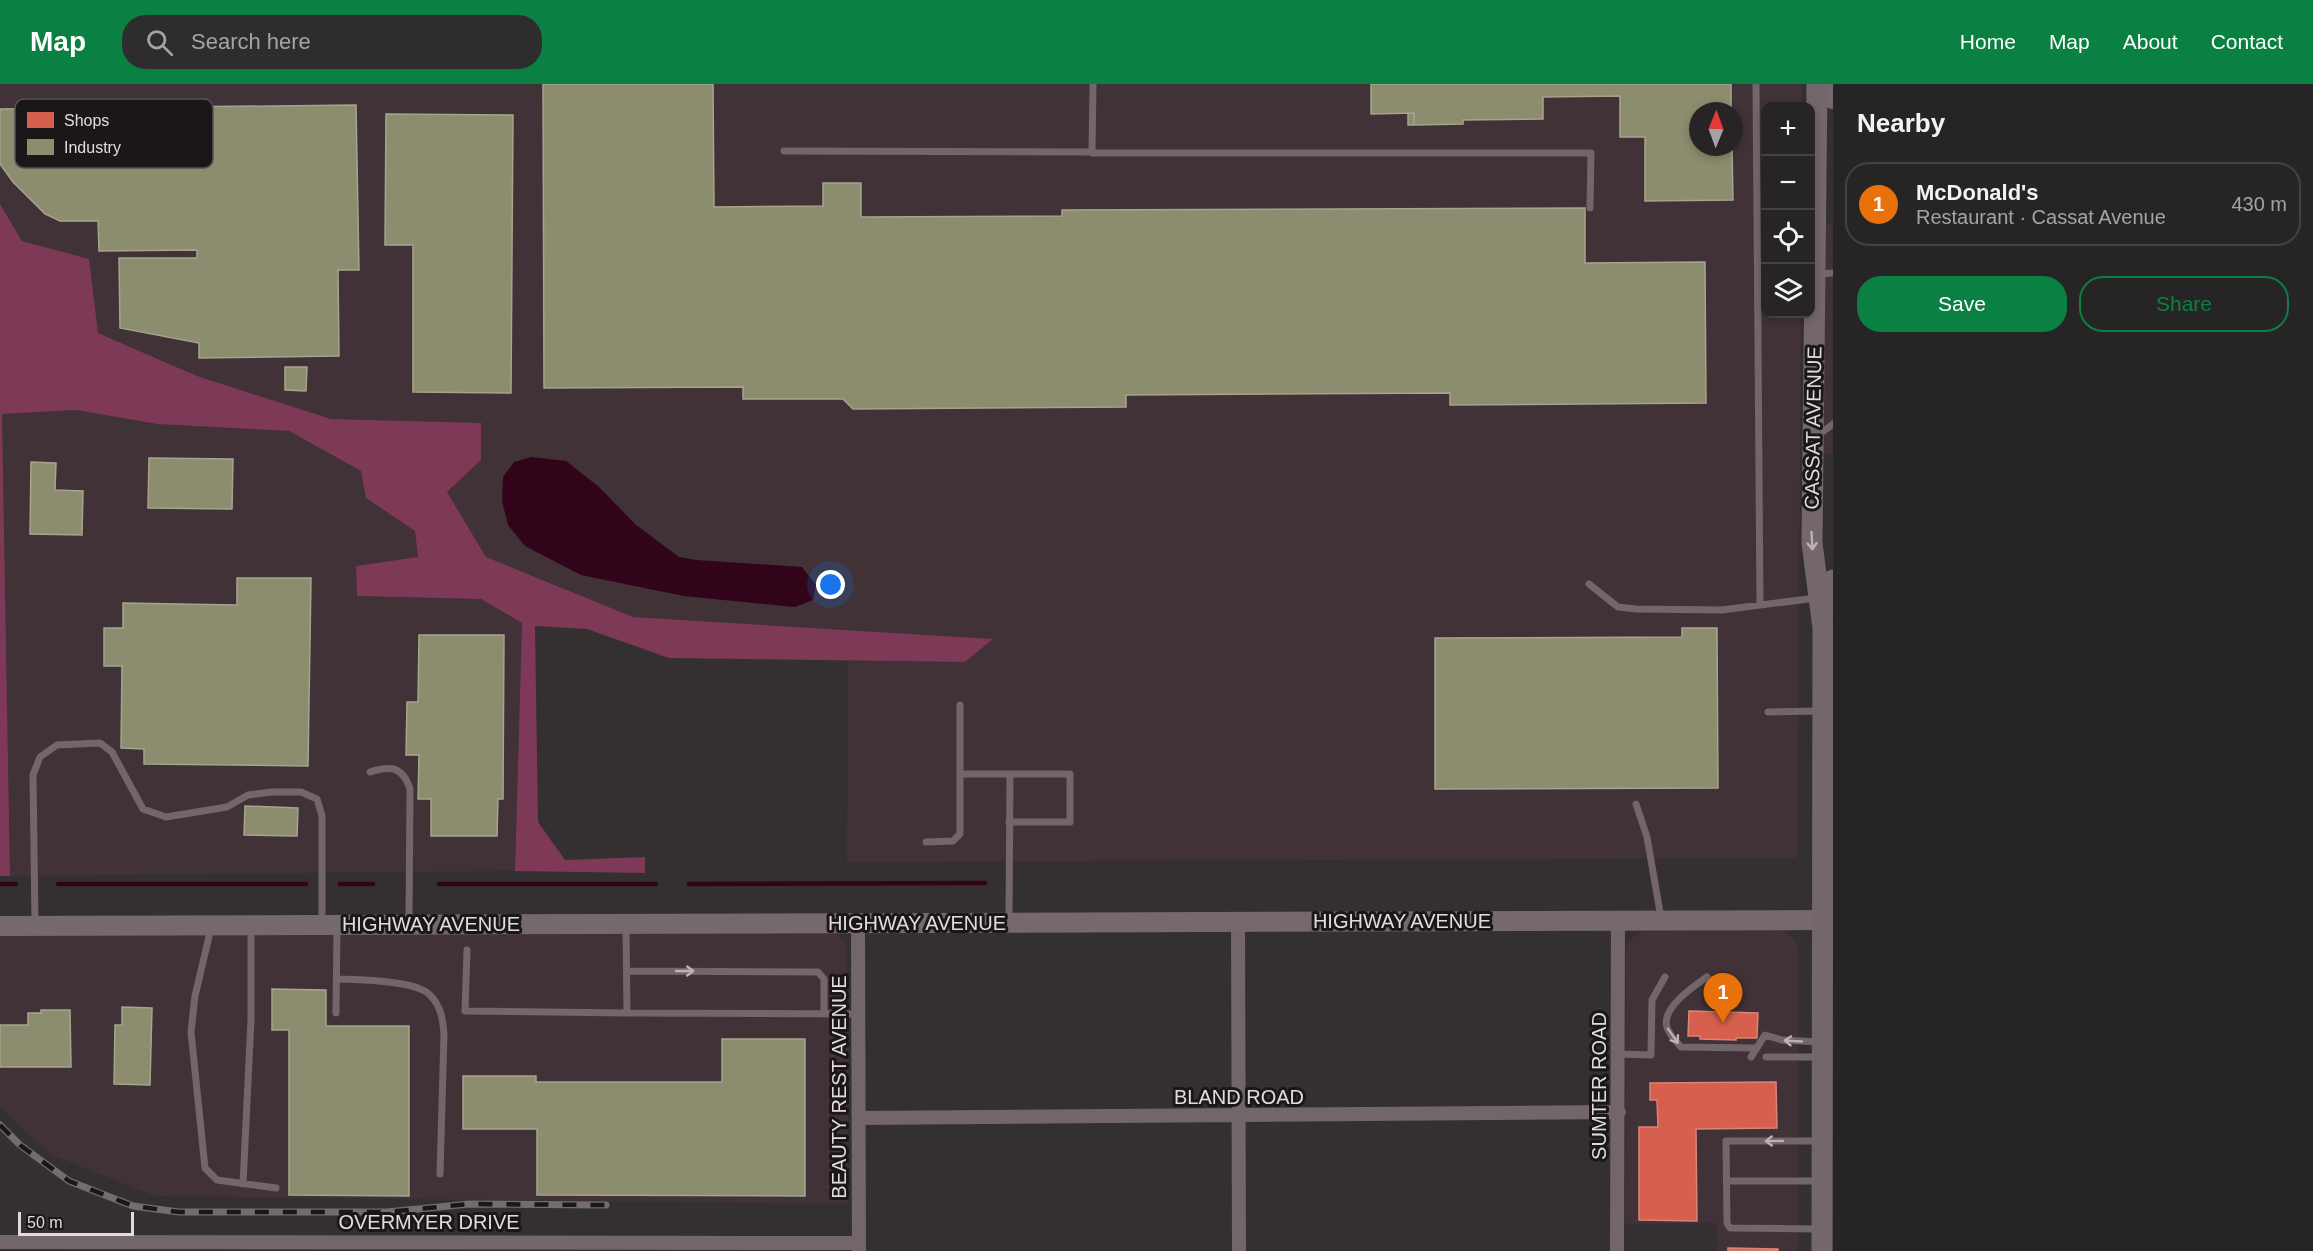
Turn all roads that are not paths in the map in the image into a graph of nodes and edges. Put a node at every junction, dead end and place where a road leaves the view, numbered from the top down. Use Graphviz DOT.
graph roads {
  1 [pos="1093,84"];
  2 [pos="1756,84"];
  3 [pos="1817,84"];
  4 [pos="1828,84"];
  5 [pos="1833,99"];
  6 [pos="784,151"];
  7 [pos="1092,152"];
  8 [pos="1590,208"];
  9 [pos="1824,274"];
  10 [pos="1833,424"];
  11 [pos="1812,439"];
  12 [pos="1833,580"];
  13 [pos="1589,584"];
  14 [pos="1819,598"];
  15 [pos="1760,605"];
  16 [pos="1823,628"];
  17 [pos="960,705"];
  18 [pos="1822,710"];
  19 [pos="1768,712"];
  20 [pos="370,772"];
  21 [pos="960,774"];
  22 [pos="1010,774"];
  23 [pos="1636,804"];
  24 [pos="1009,822"];
  25 [pos="926,842"];
  26 [pos="1618,920"];
  27 [pos="1661,920"];
  28 [pos="1827,920"];
  29 [pos="1238,921"];
  30 [pos="858,923"];
  31 [pos="1009,923"];
  32 [pos="329,924"];
  33 [pos="409,924"];
  34 [pos="626,924"];
  35 [pos="211,925"];
  36 [pos="251,925"];
  37 [pos="0,926"];
  38 [pos="35,926"];
  39 [pos="467,950"];
  40 [pos="627,971"];
  41 [pos="1665,976"];
  42 [pos="1707,977"];
  43 [pos="337,979"];
  44 [pos="1827,997"];
  45 [pos="336,1013"];
  46 [pos="627,1013"];
  47 [pos="824,1014"];
  48 [pos="859,1014"];
  49 [pos="1755,1048"];
  50 [pos="1822,1050"];
  51 [pos="1618,1054"];
  52 [pos="1751,1057"];
  53 [pos="1766,1057"];
  54 [pos="1827,1110"];
  55 [pos="1618,1112"];
  56 [pos="1239,1116"];
  57 [pos="860,1119"];
  58 [pos="1822,1141"];
  59 [pos="440,1174"];
  60 [pos="1727,1181"];
  61 [pos="1822,1181"];
  62 [pos="243,1184"];
  63 [pos="276,1188"];
  64 [pos="1822,1229"];
  65 [pos="0,1242"];
  66 [pos="95,1246"];
  67 [pos="389,1246"];
  68 [pos="488,1246"];
  69 [pos="859,1247"];
  70 [pos="1239,1251"];
  71 [pos="1617,1251"];
  72 [pos="1822,1251"];
  1 -- 7 [label="lane"];
  2 -- 15 [label="lane"];
  3 -- 9 [label="main road, CASSAT AVENUE"];
  4 -- 5 [label="street"];
  6 -- 7 [label="lane"];
  7 -- 8 [label="lane"];
  9 -- 11 [label="main road, CASSAT AVENUE"];
  10 -- 11 [label="lane"];
  11 -- 14 [label="main road, CASSAT AVENUE, one-way"];
  12 -- 16 [label="main road, CASSAT AVENUE"];
  13 -- 15 [label="lane"];
  14 -- 15 [label="lane"];
  14 -- 16 [label="main road, CASSAT AVENUE"];
  16 -- 18 [label="main road, CASSAT AVENUE"];
  17 -- 21 [label="lane"];
  18 -- 19 [label="lane"];
  18 -- 28 [label="main road, CASSAT AVENUE"];
  20 -- 33 [label="lane"];
  21 -- 22 [label="lane"];
  21 -- 25 [label="lane"];
  22 -- 24 [label="lane"];
  22 -- 24 [label="lane"];
  23 -- 27 [label="lane"];
  24 -- 31 [label="lane"];
  26 -- 27 [label="street, HIGHWAY AVENUE"];
  26 -- 29 [label="street, HIGHWAY AVENUE"];
  26 -- 51 [label="street, SUMTER ROAD"];
  27 -- 28 [label="street, HIGHWAY AVENUE"];
  28 -- 44 [label="main road, CASSAT AVENUE"];
  29 -- 31 [label="street, HIGHWAY AVENUE"];
  29 -- 56 [label="street"];
  30 -- 31 [label="street, HIGHWAY AVENUE"];
  30 -- 34 [label="street, HIGHWAY AVENUE"];
  30 -- 48 [label="street, BEAUTY REST AVENUE"];
  32 -- 33 [label="street, HIGHWAY AVENUE"];
  32 -- 36 [label="street, HIGHWAY AVENUE"];
  32 -- 38 [label="lane"];
  32 -- 43 [label="lane"];
  33 -- 34 [label="street, HIGHWAY AVENUE"];
  34 -- 40 [label="lane"];
  35 -- 36 [label="street, HIGHWAY AVENUE"];
  35 -- 38 [label="street, HIGHWAY AVENUE"];
  35 -- 62 [label="lane"];
  36 -- 62 [label="lane"];
  37 -- 38 [label="street, HIGHWAY AVENUE"];
  39 -- 46 [label="lane"];
  40 -- 46 [label="lane"];
  40 -- 47 [label="lane, one-way"];
  41 -- 51 [label="lane"];
  42 -- 49 [label="lane, one-way"];
  43 -- 45 [label="lane"];
  43 -- 59 [label="lane"];
  44 -- 50 [label="main road, CASSAT AVENUE"];
  46 -- 47 [label="lane"];
  47 -- 48 [label="lane"];
  48 -- 57 [label="street, BEAUTY REST AVENUE"];
  50 -- 49 [label="lane, one-way"];
  49 -- 52 [label="lane"];
  50 -- 53 [label="lane"];
  50 -- 54 [label="main road, CASSAT AVENUE"];
  51 -- 55 [label="street, SUMTER ROAD"];
  54 -- 58 [label="main road, CASSAT AVENUE"];
  55 -- 56 [label="street, BLAND ROAD"];
  55 -- 71 [label="street, SUMTER ROAD"];
  56 -- 57 [label="street, BLAND ROAD"];
  56 -- 70 [label="street"];
  57 -- 69 [label="street, BEAUTY REST AVENUE"];
  58 -- 60 [label="lane, one-way"];
  58 -- 61 [label="main road, CASSAT AVENUE"];
  60 -- 61 [label="lane"];
  60 -- 64 [label="lane"];
  61 -- 64 [label="main road, CASSAT AVENUE"];
  62 -- 63 [label="lane"];
  64 -- 72 [label="main road, CASSAT AVENUE"];
  65 -- 66 [label="street, OVERMYER DRIVE"];
  66 -- 67 [label="street, OVERMYER DRIVE"];
  67 -- 68 [label="street, OVERMYER DRIVE"];
  68 -- 69 [label="street, OVERMYER DRIVE"];
}
